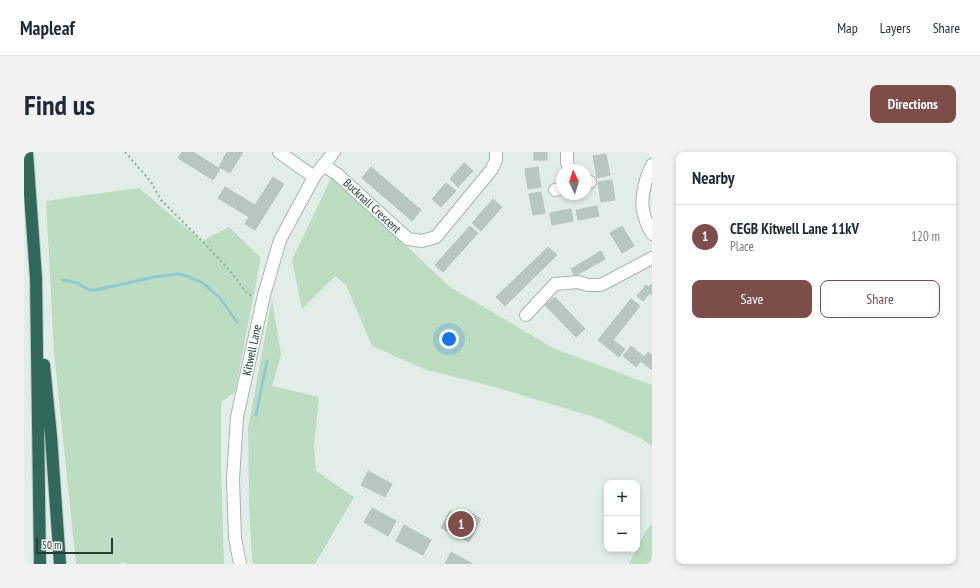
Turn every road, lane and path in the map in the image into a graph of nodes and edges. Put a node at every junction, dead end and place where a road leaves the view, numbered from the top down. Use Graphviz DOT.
graph roads {
  1 [pos="27,152"];
  2 [pos="125,152"];
  3 [pos="279,152"];
  4 [pos="334,152"];
  5 [pos="496,152"];
  6 [pos="567,152"];
  7 [pos="568,164"];
  8 [pos="323,165"];
  9 [pos="652,165"];
  10 [pos="314,177"];
  11 [pos="652,234"];
  12 [pos="652,258"];
  13 [pos="36,278"];
  14 [pos="262,304"];
  15 [pos="526,315"];
  16 [pos="40,564"];
  17 [pos="60,564"];
  18 [pos="240,564"];
  1 -- 13 [label="highway"];
  2 -- 14 [label="path"];
  3 -- 10 [label="street"];
  4 -- 8 [label="street, Kitwell Lane"];
  5 -- 8 [label="street, Bucknall Crescent"];
  6 -- 7 [label="street"];
  8 -- 10 [label="street, Kitwell Lane"];
  9 -- 11 [label="street"];
  10 -- 14 [label="street, Kitwell Lane"];
  12 -- 15 [label="street"];
  13 -- 16 [label="highway"];
  13 -- 17 [label="highway"];
  14 -- 18 [label="street, Kitwell Lane"];
}
